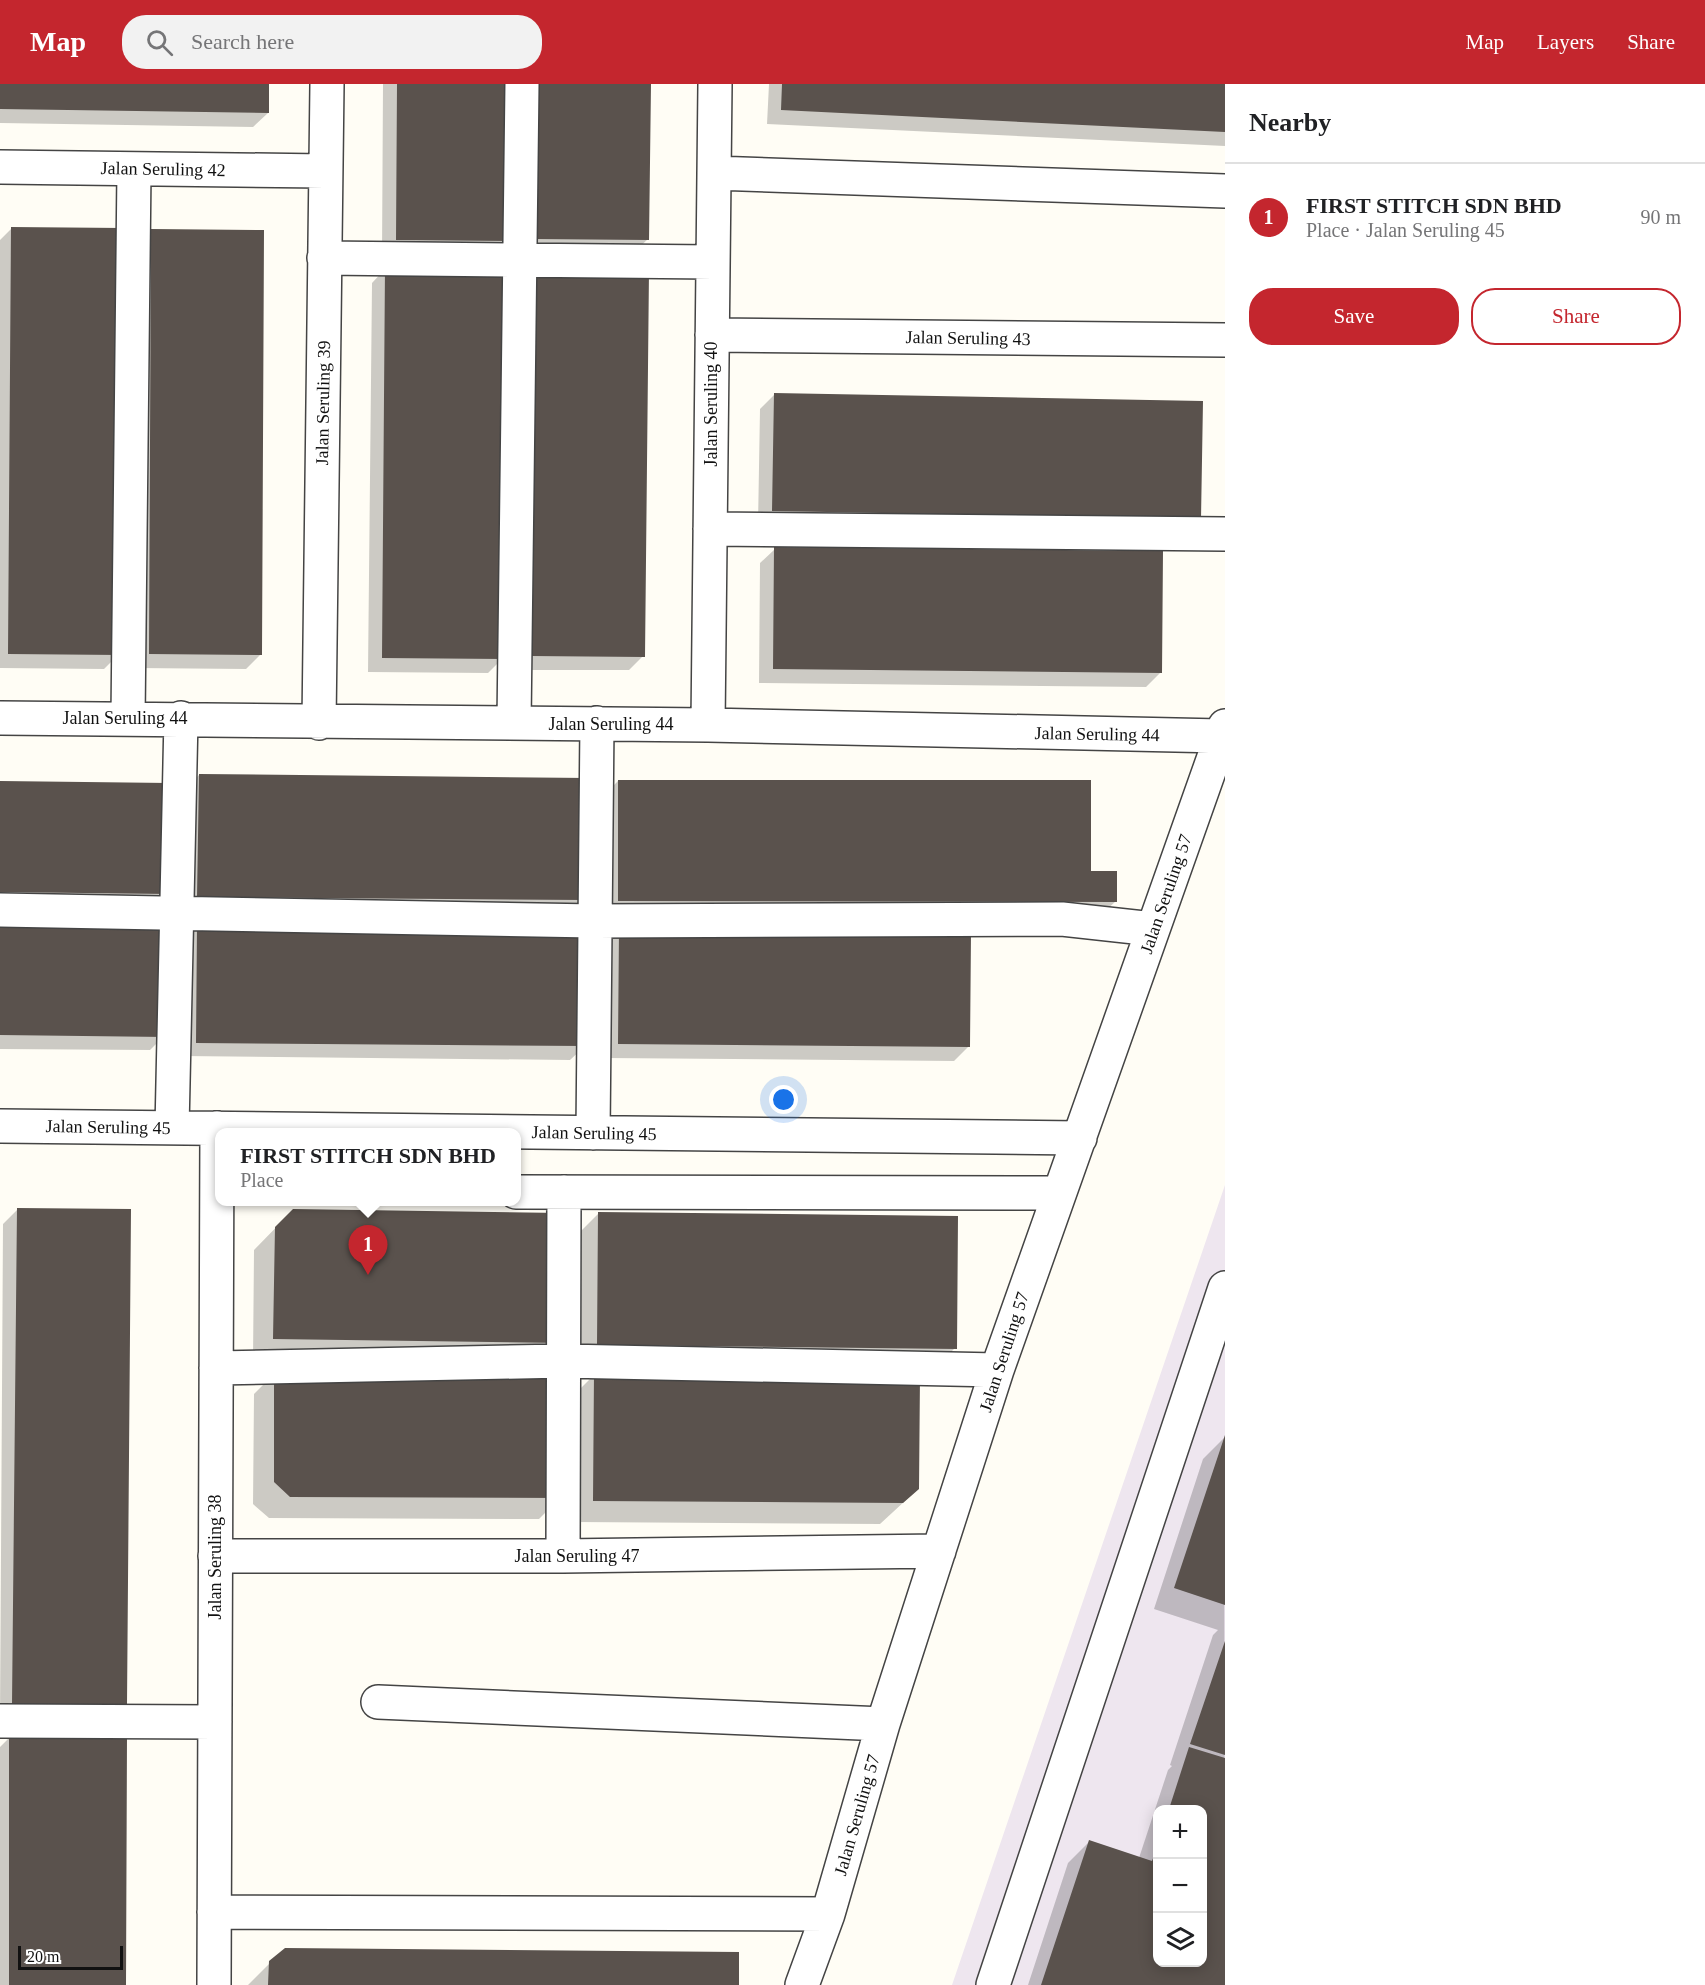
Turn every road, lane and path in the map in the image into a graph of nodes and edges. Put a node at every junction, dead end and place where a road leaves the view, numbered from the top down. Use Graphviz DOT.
graph roads {
  1 [pos="327,84"];
  2 [pos="522,84"];
  3 [pos="715,84"];
  4 [pos="0,167"];
  5 [pos="134,169"];
  6 [pos="325,171"];
  7 [pos="714,173"];
  8 [pos="1225,191"];
  9 [pos="324,258"];
  10 [pos="520,260"];
  11 [pos="713,262"];
  12 [pos="712,335"];
  13 [pos="1225,340"];
  14 [pos="710,529"];
  15 [pos="1225,534"];
  16 [pos="0,718"];
  17 [pos="128,718"];
  18 [pos="181,718"];
  19 [pos="319,723"];
  20 [pos="514,723"];
  21 [pos="597,723"];
  22 [pos="708,725"];
  23 [pos="1223,731"];
  24 [pos="0,910"];
  25 [pos="177,913"];
  26 [pos="595,921"];
  27 [pos="1153,929"];
  28 [pos="0,1126"];
  29 [pos="172,1128"];
  30 [pos="217,1128"];
  31 [pos="521,1132"];
  32 [pos="593,1133"];
  33 [pos="1080,1138"];
  34 [pos="521,1192"];
  35 [pos="564,1192"];
  36 [pos="1058,1193"];
  37 [pos="218,1206"];
  38 [pos="1225,1288"];
  39 [pos="564,1361"];
  40 [pos="216,1368"];
  41 [pos="997,1370"];
  42 [pos="939,1551"];
  43 [pos="215,1556"];
  44 [pos="563,1556"];
  45 [pos="378,1702"];
  46 [pos="0,1721"];
  47 [pos="215,1722"];
  48 [pos="884,1724"];
  49 [pos="214,1912"];
  50 [pos="828,1914"];
  51 [pos="214,1985"];
  52 [pos="802,1985"];
  53 [pos="993,1985"];
  1 -- 6 [label="street, Jalan Seruling 39"];
  2 -- 10 [label="street"];
  3 -- 7 [label="street, Jalan Seruling 40"];
  4 -- 5 [label="street, Jalan Seruling 42"];
  5 -- 6 [label="street, Jalan Seruling 42"];
  5 -- 17 [label="street"];
  6 -- 9 [label="street, Jalan Seruling 39"];
  7 -- 8 [label="street"];
  7 -- 11 [label="street, Jalan Seruling 40"];
  9 -- 10 [label="street"];
  9 -- 19 [label="street, Jalan Seruling 39"];
  10 -- 11 [label="street"];
  10 -- 20 [label="street"];
  11 -- 12 [label="street, Jalan Seruling 40"];
  12 -- 13 [label="street, Jalan Seruling 43"];
  12 -- 14 [label="street, Jalan Seruling 40"];
  14 -- 15 [label="street"];
  14 -- 22 [label="street, Jalan Seruling 40"];
  16 -- 17 [label="street, Jalan Seruling 44"];
  17 -- 18 [label="street, Jalan Seruling 44"];
  18 -- 19 [label="street, Jalan Seruling 44"];
  18 -- 25 [label="street"];
  19 -- 20 [label="street, Jalan Seruling 44"];
  20 -- 21 [label="street, Jalan Seruling 44"];
  21 -- 22 [label="street, Jalan Seruling 44"];
  21 -- 26 [label="street"];
  22 -- 23 [label="street, Jalan Seruling 44"];
  23 -- 27 [label="street, Jalan Seruling 57"];
  24 -- 25 [label="street"];
  25 -- 26 [label="street"];
  25 -- 29 [label="street"];
  26 -- 27 [label="street"];
  26 -- 32 [label="street"];
  27 -- 33 [label="street, Jalan Seruling 57"];
  28 -- 29 [label="street, Jalan Seruling 45"];
  29 -- 30 [label="street, Jalan Seruling 45"];
  31 -- 32 [label="street, Jalan Seruling 45"];
  32 -- 33 [label="street, Jalan Seruling 45"];
  33 -- 36 [label="street, Jalan Seruling 57"];
  34 -- 35 [label="street"];
  35 -- 36 [label="street"];
  35 -- 39 [label="street"];
  36 -- 41 [label="street, Jalan Seruling 57"];
  37 -- 40 [label="street, Jalan Seruling 38"];
  38 -- 53 [label="street"];
  39 -- 40 [label="street"];
  39 -- 41 [label="street"];
  39 -- 44 [label="street"];
  40 -- 43 [label="street, Jalan Seruling 38"];
  41 -- 42 [label="street, Jalan Seruling 57"];
  42 -- 44 [label="street, Jalan Seruling 47"];
  42 -- 48 [label="street, Jalan Seruling 57"];
  43 -- 44 [label="street, Jalan Seruling 47"];
  43 -- 47 [label="street, Jalan Seruling 38"];
  45 -- 48 [label="street"];
  46 -- 47 [label="street"];
  47 -- 49 [label="street, Jalan Seruling 38"];
  48 -- 50 [label="street, Jalan Seruling 57"];
  49 -- 50 [label="street"];
  49 -- 51 [label="street, Jalan Seruling 38"];
  50 -- 52 [label="street, Jalan Seruling 57"];
}
